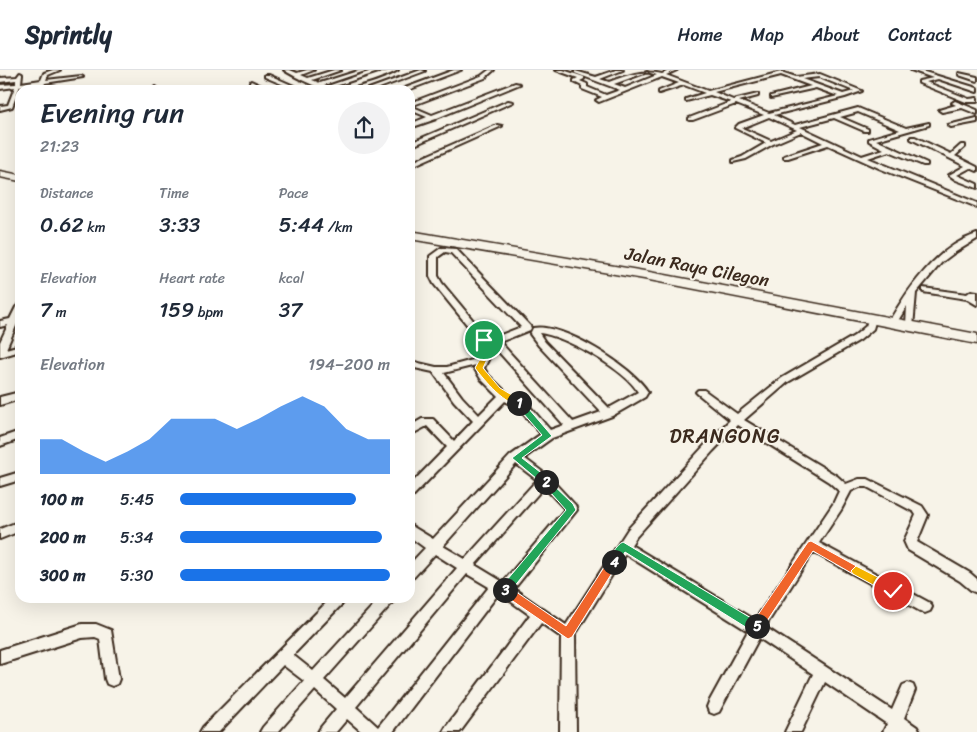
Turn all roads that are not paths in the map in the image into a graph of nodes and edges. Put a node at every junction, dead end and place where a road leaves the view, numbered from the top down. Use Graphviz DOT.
graph roads {
  1 [pos="58,70"];
  2 [pos="286,70"];
  3 [pos="312,70"];
  4 [pos="339,70"];
  5 [pos="364,70"];
  6 [pos="459,70"];
  7 [pos="492,70"];
  8 [pos="558,70"];
  9 [pos="573,70"];
  10 [pos="592,70"];
  11 [pos="620,70"];
  12 [pos="647,70"];
  13 [pos="677,70"];
  14 [pos="913,70"];
  15 [pos="394,71"];
  16 [pos="423,71"];
  17 [pos="961,74"];
  18 [pos="295,75"];
  19 [pos="267,76"];
  20 [pos="582,76"];
  21 [pos="664,76"];
  22 [pos="81,77"];
  23 [pos="406,77"];
  24 [pos="798,78"];
  25 [pos="936,78"];
  26 [pos="596,79"];
  27 [pos="977,79"];
  28 [pos="0,80"];
  29 [pos="307,80"];
  30 [pos="42,82"];
  31 [pos="251,82"];
  32 [pos="684,83"];
  33 [pos="517,84"];
  34 [pos="610,84"];
  35 [pos="15,85"];
  36 [pos="18,85"];
  37 [pos="41,85"];
  38 [pos="257,85"];
  39 [pos="287,85"];
  40 [pos="319,85"];
  41 [pos="349,85"];
  42 [pos="383,85"];
  43 [pos="415,86"];
  44 [pos="818,86"];
  45 [pos="0,87"];
  46 [pos="625,90"];
  47 [pos="977,90"];
  48 [pos="661,92"];
  49 [pos="15,93"];
  50 [pos="709,93"];
  51 [pos="756,95"];
  52 [pos="609,96"];
  53 [pos="843,96"];
  54 [pos="773,97"];
  55 [pos="599,100"];
  56 [pos="688,100"];
  57 [pos="948,100"];
  58 [pos="977,100"];
  59 [pos="510,102"];
  60 [pos="735,102"];
  61 [pos="415,104"];
  62 [pos="962,106"];
  63 [pos="0,108"];
  64 [pos="415,108"];
  65 [pos="795,108"];
  66 [pos="942,110"];
  67 [pos="803,111"];
  68 [pos="977,112"];
  69 [pos="769,115"];
  70 [pos="812,115"];
  71 [pos="834,116"];
  72 [pos="434,118"];
  73 [pos="691,119"];
  74 [pos="820,119"];
  75 [pos="977,120"];
  76 [pos="415,124"];
  77 [pos="927,124"];
  78 [pos="951,125"];
  79 [pos="499,126"];
  80 [pos="798,128"];
  81 [pos="866,130"];
  82 [pos="906,130"];
  83 [pos="913,138"];
  84 [pos="828,142"];
  85 [pos="415,143"];
  86 [pos="771,143"];
  87 [pos="963,146"];
  88 [pos="889,149"];
  89 [pos="952,156"];
  90 [pos="786,157"];
  91 [pos="862,158"];
  92 [pos="415,161"];
  93 [pos="734,161"];
  94 [pos="925,164"];
  95 [pos="969,166"];
  96 [pos="977,169"];
  97 [pos="0,174"];
  98 [pos="15,177"];
  99 [pos="977,186"];
  100 [pos="977,205"];
  101 [pos="977,236"];
  102 [pos="415,237"];
  103 [pos="446,246"];
  104 [pos="926,290"];
  105 [pos="912,293"];
  106 [pos="973,296"];
  107 [pos="977,302"];
  108 [pos="15,315"];
  109 [pos="872,318"];
  110 [pos="15,319"];
  111 [pos="893,322"];
  112 [pos="0,324"];
  113 [pos="910,325"];
  114 [pos="530,331"];
  115 [pos="977,338"];
  116 [pos="496,343"];
  117 [pos="15,349"];
  118 [pos="0,353"];
  119 [pos="482,360"];
  120 [pos="415,365"];
  121 [pos="436,370"];
  122 [pos="701,392"];
  123 [pos="15,396"];
  124 [pos="504,396"];
  125 [pos="0,401"];
  126 [pos="608,413"];
  127 [pos="737,420"];
  128 [pos="479,421"];
  129 [pos="572,427"];
  130 [pos="415,428"];
  131 [pos="548,436"];
  132 [pos="15,437"];
  133 [pos="0,442"];
  134 [pos="453,447"];
  135 [pos="516,458"];
  136 [pos="15,478"];
  137 [pos="544,479"];
  138 [pos="0,482"];
  139 [pos="415,487"];
  140 [pos="844,489"];
  141 [pos="15,528"];
  142 [pos="0,534"];
  143 [pos="415,534"];
  144 [pos="811,545"];
  145 [pos="623,546"];
  146 [pos="434,547"];
  147 [pos="466,567"];
  148 [pos="415,568"];
  149 [pos="977,587"];
  150 [pos="501,588"];
  151 [pos="334,603"];
  152 [pos="384,603"];
  153 [pos="925,607"];
  154 [pos="539,614"];
  155 [pos="756,628"];
  156 [pos="568,634"];
  157 [pos="283,656"];
  158 [pos="0,657"];
  159 [pos="822,672"];
  160 [pos="112,679"];
  161 [pos="315,681"];
  162 [pos="908,690"];
  163 [pos="714,707"];
  164 [pos="346,708"];
  165 [pos="893,727"];
  166 [pos="208,732"];
  167 [pos="268,732"];
  168 [pos="326,732"];
  169 [pos="373,732"];
  170 [pos="384,732"];
  171 [pos="451,732"];
  172 [pos="568,732"];
  173 [pos="793,732"];
  174 [pos="912,732"];
  1 -- 30 [label="street"];
  2 -- 18 [label="street"];
  3 -- 18 [label="street"];
  4 -- 29 [label="street"];
  5 -- 40 [label="street"];
  6 -- 43 [label="street"];
  7 -- 61 [label="street"];
  8 -- 20 [label="street"];
  9 -- 20 [label="street"];
  10 -- 20 [label="street"];
  11 -- 26 [label="street"];
  12 -- 21 [label="street"];
  12 -- 34 [label="street"];
  13 -- 21 [label="street"];
  14 -- 25 [label="street"];
  15 -- 23 [label="street"];
  15 -- 41 [label="street"];
  16 -- 23 [label="street"];
  17 -- 27 [label="street"];
  18 -- 29 [label="street"];
  19 -- 39 [label="street"];
  20 -- 26 [label="street"];
  20 -- 52 [label="street"];
  21 -- 32 [label="street"];
  21 -- 46 [label="street"];
  22 -- 30 [label="street"];
  23 -- 42 [label="street"];
  24 -- 44 [label="street"];
  24 -- 50 [label="street"];
  24 -- 53 [label="street"];
  25 -- 47 [label="street"];
  25 -- 58 [label="street"];
  26 -- 34 [label="street"];
  28 -- 36 [label="street"];
  29 -- 40 [label="street"];
  30 -- 36 [label="street"];
  30 -- 37 [label="street"];
  31 -- 38 [label="street"];
  32 -- 48 [label="street"];
  32 -- 50 [label="street"];
  33 -- 72 [label="street"];
  34 -- 46 [label="street"];
  35 -- 45 [label="street"];
  44 -- 53 [label="street"];
  44 -- 54 [label="street"];
  46 -- 52 [label="street"];
  49 -- 63 [label="street"];
  50 -- 56 [label="street"];
  50 -- 60 [label="street"];
  51 -- 60 [label="street"];
  52 -- 55 [label="street"];
  53 -- 65 [label="street"];
  57 -- 62 [label="street"];
  59 -- 85 [label="street"];
  60 -- 69 [label="street"];
  60 -- 73 [label="street"];
  62 -- 66 [label="street"];
  62 -- 68 [label="street"];
  64 -- 72 [label="street"];
  65 -- 67 [label="street"];
  65 -- 69 [label="street"];
  69 -- 80 [label="street"];
  69 -- 86 [label="street"];
  70 -- 74 [label="street"];
  71 -- 74 [label="street"];
  71 -- 81 [label="street"];
  71 -- 82 [label="street"];
  72 -- 76 [label="street"];
  74 -- 80 [label="street"];
  75 -- 78 [label="street"];
  77 -- 82 [label="street"];
  79 -- 92 [label="street"];
  80 -- 84 [label="street"];
  80 -- 86 [label="street"];
  82 -- 88 [label="street"];
  83 -- 89 [label="street"];
  84 -- 90 [label="street"];
  84 -- 91 [label="street"];
  86 -- 93 [label="street"];
  87 -- 89 [label="street"];
  88 -- 91 [label="street"];
  88 -- 94 [label="street"];
  89 -- 95 [label="street"];
  91 -- 100 [label="street"];
  95 -- 96 [label="street"];
  95 -- 99 [label="street"];
  97 -- 98 [label="highway"];
  101 -- 105 [label="street"];
  102 -- 103 [label="highway, Jalan Raya Cilegon"];
  103 -- 109 [label="highway, Jalan Raya Cilegon"];
  103 -- 114 [label="street"];
  103 -- 116 [label="street"];
  104 -- 106 [label="street"];
  105 -- 111 [label="street"];
  105 -- 113 [label="street"];
  106 -- 107 [label="street"];
  108 -- 112 [label="street"];
  109 -- 111 [label="highway, Jalan Raya Cilegon"];
  109 -- 127 [label="street"];
  110 -- 118 [label="street"];
  111 -- 113 [label="highway, Jalan Raya Cilegon"];
  113 -- 115 [label="highway, Jalan Raya Cilegon"];
  114 -- 116 [label="street"];
  114 -- 126 [label="street"];
  114 -- 126 [label="street"];
  116 -- 119 [label="street"];
  116 -- 129 [label="street"];
  117 -- 118 [label="street"];
  119 -- 121 [label="street"];
  119 -- 124 [label="street"];
  120 -- 121 [label="street"];
  121 -- 128 [label="street"];
  122 -- 127 [label="street"];
  123 -- 125 [label="street"];
  124 -- 128 [label="street"];
  124 -- 131 [label="street"];
  126 -- 129 [label="street"];
  127 -- 140 [label="street"];
  127 -- 145 [label="street"];
  128 -- 134 [label="street"];
  129 -- 131 [label="street"];
  130 -- 134 [label="street"];
  131 -- 135 [label="street"];
  132 -- 133 [label="street"];
  134 -- 139 [label="street"];
  135 -- 137 [label="street"];
  135 -- 146 [label="street"];
  136 -- 138 [label="street"];
  137 -- 147 [label="street"];
  137 -- 150 [label="street"];
  140 -- 144 [label="street"];
  140 -- 149 [label="street"];
  141 -- 142 [label="street"];
  143 -- 146 [label="street"];
  144 -- 153 [label="street"];
  144 -- 155 [label="street"];
  145 -- 155 [label="street"];
  145 -- 156 [label="street"];
  146 -- 147 [label="street"];
  146 -- 148 [label="street"];
  147 -- 150 [label="street"];
  147 -- 164 [label="street"];
  150 -- 154 [label="street"];
  150 -- 170 [label="street"];
  151 -- 157 [label="street"];
  152 -- 161 [label="street"];
  154 -- 156 [label="street"];
  154 -- 171 [label="street"];
  155 -- 159 [label="street"];
  155 -- 163 [label="street"];
  156 -- 172 [label="street"];
  157 -- 161 [label="street"];
  157 -- 166 [label="street"];
  158 -- 160 [label="street"];
  159 -- 165 [label="street"];
  159 -- 173 [label="street"];
  161 -- 164 [label="street"];
  161 -- 167 [label="street"];
  162 -- 165 [label="street"];
  164 -- 168 [label="street"];
  164 -- 169 [label="street"];
  165 -- 174 [label="street"];
}
